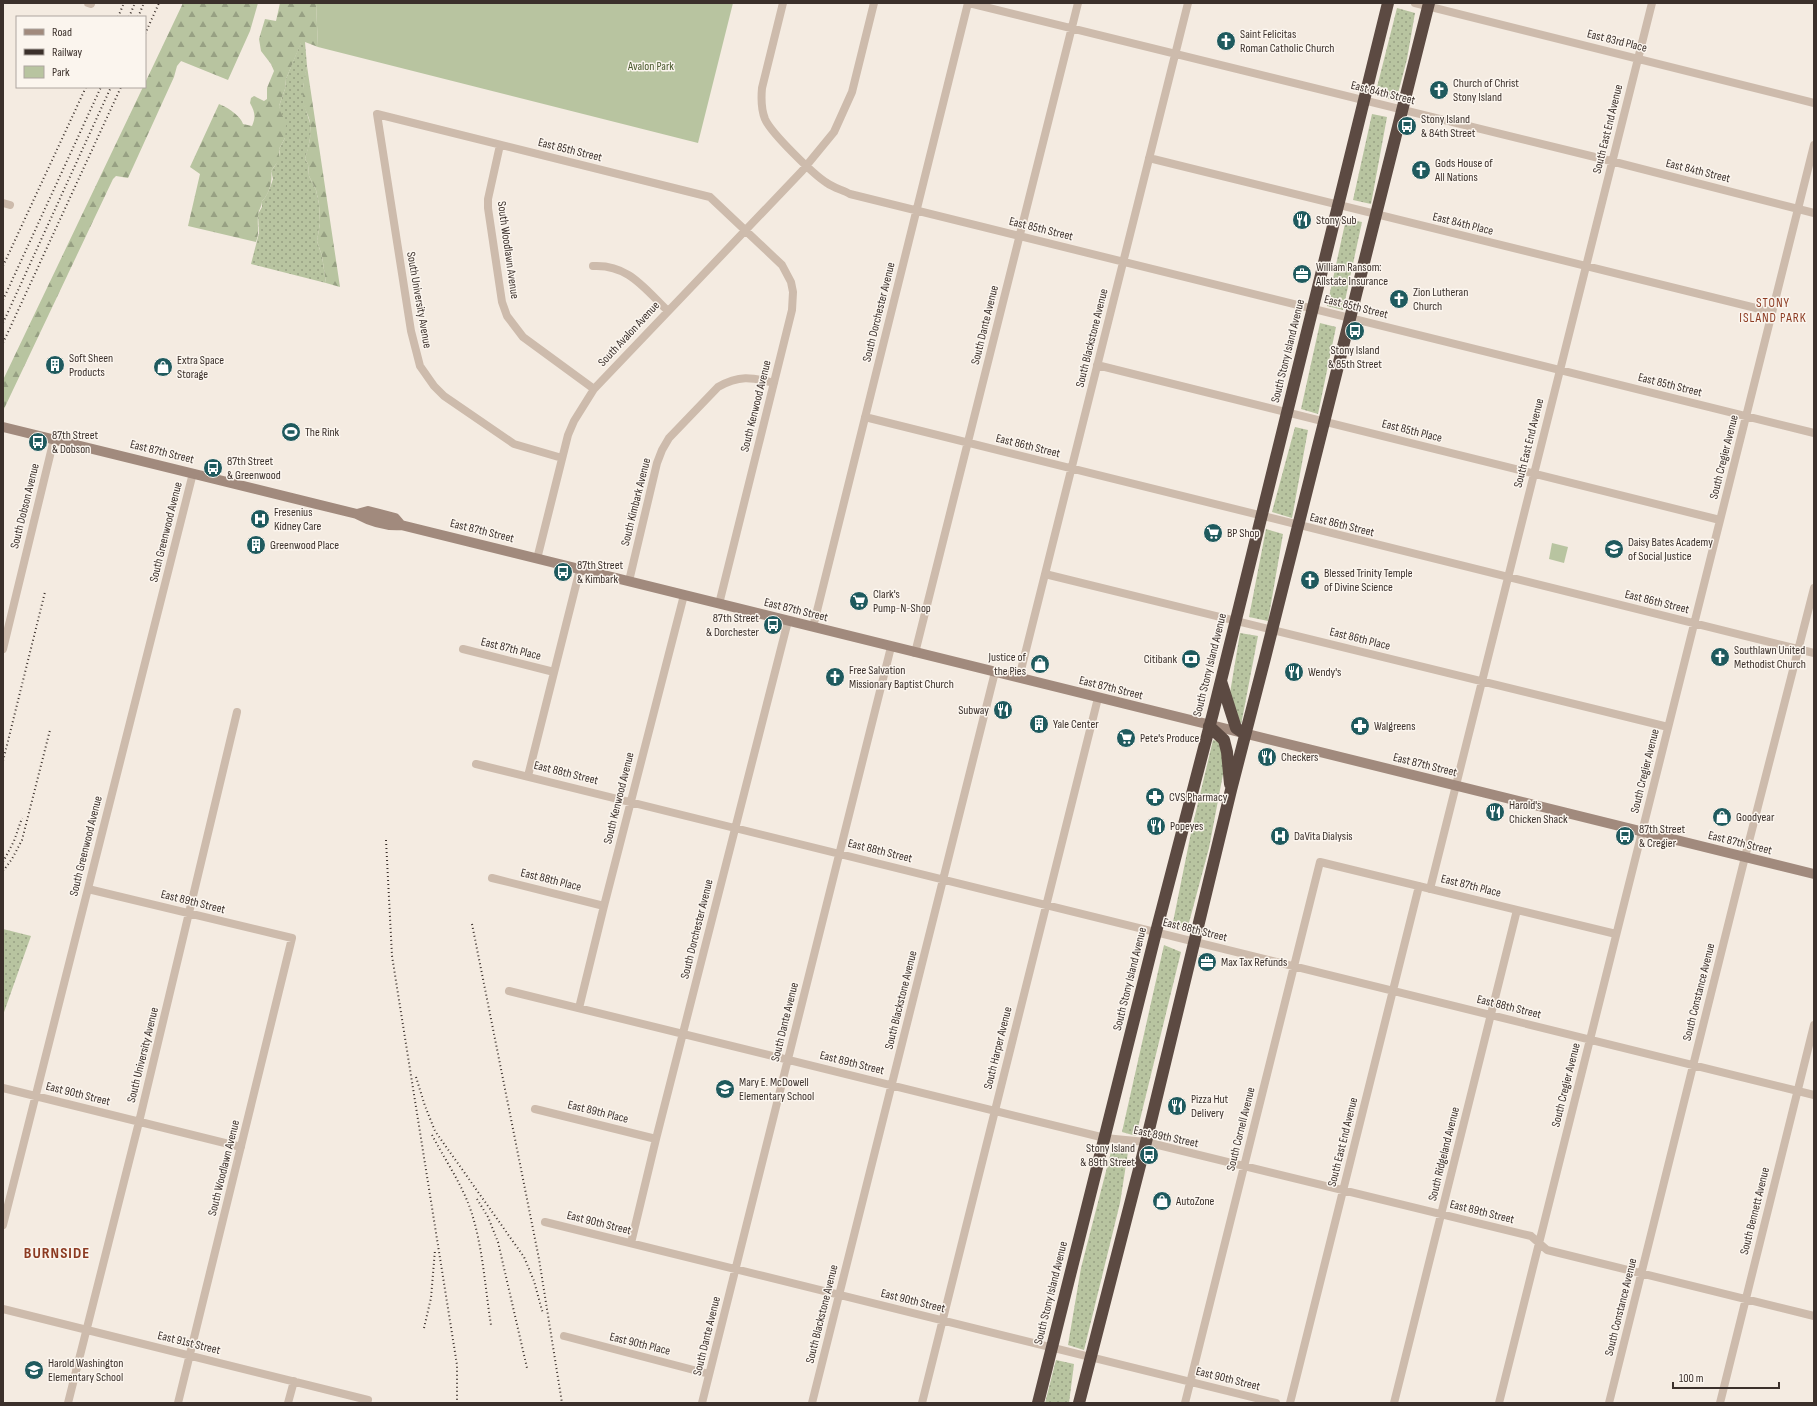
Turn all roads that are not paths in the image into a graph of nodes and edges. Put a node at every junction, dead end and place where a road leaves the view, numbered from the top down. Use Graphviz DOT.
graph roads {
  1 [pos="783,3"];
  2 [pos="874,3"];
  3 [pos="969,3"];
  4 [pos="1078,3"];
  5 [pos="1188,3"];
  6 [pos="1388,3"];
  7 [pos="1415,3"];
  8 [pos="1652,3"];
  9 [pos="1429,5"];
  10 [pos="1071,28"];
  11 [pos="1175,54"];
  12 [pos="1638,59"];
  13 [pos="1364,101"];
  14 [pos="1814,102"];
  15 [pos="1402,110"];
  16 [pos="377,114"];
  17 [pos="1814,145"];
  18 [pos="500,146"];
  19 [pos="1149,158"];
  20 [pos="1612,162"];
  21 [pos="807,165"];
  22 [pos="1338,205"];
  23 [pos="1798,210"];
  24 [pos="917,211"];
  25 [pos="1376,214"];
  26 [pos="1814,214"];
  27 [pos="745,230"];
  28 [pos="1019,236"];
  29 [pos="1123,262"];
  30 [pos="593,266"];
  31 [pos="1586,266"];
  32 [pos="1313,309"];
  33 [pos="668,311"];
  34 [pos="1772,312"];
  35 [pos="1350,318"];
  36 [pos="1097,365"];
  37 [pos="1560,371"];
  38 [pos="774,383"];
  39 [pos="594,389"];
  40 [pos="1287,412"];
  41 [pos="1746,416"];
  42 [pos="865,418"];
  43 [pos="1324,421"];
  44 [pos="4,426"];
  45 [pos="1814,433"];
  46 [pos="54,439"];
  47 [pos="969,444"];
  48 [pos="562,458"];
  49 [pos="1071,469"];
  50 [pos="193,473"];
  51 [pos="1534,473"];
  52 [pos="1260,517"];
  53 [pos="1720,520"];
  54 [pos="1298,526"];
  55 [pos="537,559"];
  56 [pos="580,569"];
  57 [pos="1045,574"];
  58 [pos="1508,578"];
  59 [pos="628,581"];
  60 [pos="1814,588"];
  61 [pos="684,595"];
  62 [pos="719,604"];
  63 [pos="1235,620"];
  64 [pos="788,621"];
  65 [pos="1694,624"];
  66 [pos="813,627"];
  67 [pos="1272,629"];
  68 [pos="891,646"];
  69 [pos="3,649"];
  70 [pos="463,649"];
  71 [pos="1798,649"];
  72 [pos="915,653"];
  73 [pos="1814,653"];
  74 [pos="554,672"];
  75 [pos="995,672"];
  76 [pos="1019,678"];
  77 [pos="1220,681"];
  78 [pos="1482,681"];
  79 [pos="1098,698"];
  80 [pos="237,712"];
  81 [pos="1210,726"];
  82 [pos="1668,727"];
  83 [pos="1245,734"];
  84 [pos="476,764"];
  85 [pos="528,776"];
  86 [pos="1456,786"];
  87 [pos="1231,790"];
  88 [pos="631,801"];
  89 [pos="736,827"];
  90 [pos="1642,832"];
  91 [pos="840,854"];
  92 [pos="1745,857"];
  93 [pos="1320,862"];
  94 [pos="1814,874"];
  95 [pos="492,878"];
  96 [pos="943,880"];
  97 [pos="1419,886"];
  98 [pos="88,889"];
  99 [pos="1430,889"];
  100 [pos="1047,905"];
  101 [pos="604,906"];
  102 [pos="1518,910"];
  103 [pos="189,913"];
  104 [pos="1156,932"];
  105 [pos="1616,934"];
  106 [pos="292,938"];
  107 [pos="1193,942"];
  108 [pos="1294,967"];
  109 [pos="509,991"];
  110 [pos="1393,991"];
  111 [pos="579,1008"];
  112 [pos="1491,1015"];
  113 [pos="1814,1025"];
  114 [pos="683,1034"];
  115 [pos="1590,1040"];
  116 [pos="788,1060"];
  117 [pos="1693,1065"];
  118 [pos="892,1085"];
  119 [pos="3,1088"];
  120 [pos="1798,1091"];
  121 [pos="1814,1095"];
  122 [pos="36,1096"];
  123 [pos="535,1109"];
  124 [pos="995,1111"];
  125 [pos="139,1122"];
  126 [pos="1105,1138"];
  127 [pos="656,1139"];
  128 [pos="1146,1142"];
  129 [pos="241,1148"];
  130 [pos="1244,1166"];
  131 [pos="1343,1191"];
  132 [pos="1441,1215"];
  133 [pos="545,1222"];
  134 [pos="3,1225"];
  135 [pos="631,1243"];
  136 [pos="1539,1244"];
  137 [pos="736,1269"];
  138 [pos="1642,1273"];
  139 [pos="839,1295"];
  140 [pos="1746,1300"];
  141 [pos="3,1309"];
  142 [pos="1814,1316"];
  143 [pos="943,1320"];
  144 [pos="87,1330"];
  145 [pos="564,1336"];
  146 [pos="1052,1348"];
  147 [pos="190,1355"];
  148 [pos="1090,1357"];
  149 [pos="709,1374"];
  150 [pos="294,1381"];
  151 [pos="1190,1382"];
  152 [pos="368,1400"];
  153 [pos="68,1403"];
  154 [pos="178,1403"];
  155 [pos="288,1403"];
  156 [pos="702,1403"];
  157 [pos="812,1403"];
  158 [pos="922,1403"];
  159 [pos="1038,1403"];
  160 [pos="1079,1403"];
  161 [pos="1184,1403"];
  162 [pos="1276,1403"];
  163 [pos="1290,1403"];
  164 [pos="1394,1403"];
  165 [pos="1499,1403"];
  166 [pos="1609,1403"];
  167 [pos="1720,1403"];
  1 -- 21 [label="street"];
  2 -- 21 [label="street"];
  3 -- 10 [label="street, East 84th Street"];
  3 -- 24 [label="street, South Dorchester Avenue"];
  4 -- 10 [label="street, South Dante Avenue"];
  5 -- 11 [label="street, South Blackstone Avenue"];
  6 -- 13 [label="highway, South Stony Island Avenue"];
  7 -- 9 [label="street, East 83rd Place"];
  8 -- 12 [label="street, South East End Avenue"];
  9 -- 12 [label="street, East 83rd Place"];
  9 -- 15 [label="highway"];
  10 -- 11 [label="street, East 84th Street"];
  10 -- 28 [label="street, South Dante Avenue"];
  11 -- 13 [label="street, East 84th Street"];
  11 -- 19 [label="street, South Blackstone Avenue"];
  12 -- 14 [label="street, East 83rd Place"];
  12 -- 20 [label="street, South East End Avenue"];
  13 -- 15 [label="street, East 84th Street"];
  13 -- 22 [label="highway, South Stony Island Avenue"];
  15 -- 20 [label="street, East 84th Street"];
  15 -- 25 [label="highway"];
  16 -- 18 [label="street, East 85th Street"];
  16 -- 48 [label="street, South University Avenue"];
  17 -- 23 [label="street, South Cregier Avenue"];
  18 -- 27 [label="street, East 85th Street"];
  18 -- 39 [label="street, South Woodlawn Avenue"];
  19 -- 22 [label="street, East 84th Place"];
  19 -- 29 [label="street, South Blackstone Avenue"];
  20 -- 23 [label="street, East 84th Street"];
  20 -- 31 [label="street, South East End Avenue"];
  21 -- 24 [label="street, East 85th Street"];
  21 -- 27 [label="street, South Avalon Avenue"];
  22 -- 25 [label="street, East 84th Place"];
  22 -- 32 [label="highway, South Stony Island Avenue"];
  23 -- 26 [label="street, East 84th Street"];
  23 -- 34 [label="street, South Cregier Avenue"];
  24 -- 28 [label="street, East 85th Street"];
  24 -- 42 [label="street, South Dorchester Avenue"];
  25 -- 31 [label="street, East 84th Place"];
  25 -- 35 [label="highway"];
  27 -- 33 [label="street, South Avalon Avenue"];
  27 -- 38 [label="street, South Kenwood Avenue"];
  28 -- 29 [label="street, East 85th Street"];
  28 -- 47 [label="street, South Dante Avenue"];
  29 -- 32 [label="street, East 85th Street"];
  29 -- 36 [label="street, South Blackstone Avenue"];
  30 -- 33 [label="street"];
  31 -- 34 [label="street, East 84th Place"];
  31 -- 37 [label="street, South East End Avenue"];
  32 -- 35 [label="street, East 85th Street"];
  32 -- 40 [label="highway, South Stony Island Avenue"];
  33 -- 39 [label="street, South Avalon Avenue"];
  34 -- 41 [label="street, South Cregier Avenue"];
  35 -- 37 [label="street, East 85th Street"];
  35 -- 43 [label="highway"];
  36 -- 40 [label="street, East 85th Place"];
  36 -- 49 [label="street, South Blackstone Avenue"];
  37 -- 41 [label="street, East 85th Street"];
  37 -- 51 [label="street, South East End Avenue"];
  38 -- 59 [label="street, South Kimbark Avenue"];
  38 -- 62 [label="street, South Kenwood Avenue"];
  39 -- 48 [label="street, South Avalon Avenue"];
  40 -- 43 [label="street, East 85th Place"];
  40 -- 52 [label="highway, South Stony Island Avenue"];
  41 -- 45 [label="street, East 85th Street"];
  41 -- 53 [label="street, South Cregier Avenue"];
  42 -- 47 [label="street, East 86th Street"];
  42 -- 66 [label="street, South Dorchester Avenue"];
  43 -- 51 [label="street, East 85th Place"];
  43 -- 54 [label="highway"];
  44 -- 46 [label="main road, East 87th Street"];
  46 -- 50 [label="main road, East 87th Street"];
  46 -- 69 [label="street, South Dobson Avenue"];
  47 -- 49 [label="street, East 86th Street"];
  47 -- 72 [label="street, South Dante Avenue"];
  48 -- 55 [label="street, South Avalon Avenue"];
  49 -- 52 [label="street, East 86th Street"];
  49 -- 57 [label="street, South Blackstone Avenue"];
  50 -- 55 [label="main road, East 87th Street"];
  50 -- 98 [label="street, South Greenwood Avenue"];
  51 -- 53 [label="street, East 85th Place"];
  51 -- 58 [label="street, South East End Avenue"];
  52 -- 54 [label="street, East 86th Street"];
  52 -- 63 [label="highway, South Stony Island Avenue"];
  53 -- 65 [label="street, South Cregier Avenue"];
  54 -- 58 [label="street, East 86th Street"];
  54 -- 67 [label="highway"];
  55 -- 56 [label="main road, East 87th Street"];
  56 -- 59 [label="main road, East 87th Street"];
  56 -- 74 [label="street"];
  57 -- 63 [label="street, East 86th Place"];
  57 -- 76 [label="street, South Blackstone Avenue"];
  58 -- 65 [label="street, East 86th Street"];
  58 -- 78 [label="street, South East End Avenue"];
  59 -- 61 [label="main road, East 87th Street"];
  60 -- 71 [label="street, South Constance Avenue"];
  61 -- 62 [label="main road, East 87th Street"];
  61 -- 88 [label="street, South Kenwood Avenue"];
  62 -- 64 [label="main road, East 87th Street"];
  63 -- 67 [label="street, East 86th Place"];
  63 -- 77 [label="highway, South Stony Island Avenue"];
  64 -- 66 [label="main road, East 87th Street"];
  64 -- 89 [label="street, South Dorchester Avenue"];
  65 -- 71 [label="street, East 86th Street"];
  65 -- 82 [label="street, South Cregier Avenue"];
  66 -- 68 [label="main road, East 87th Street"];
  67 -- 78 [label="street, East 86th Place"];
  67 -- 83 [label="highway"];
  68 -- 72 [label="main road, East 87th Street"];
  68 -- 91 [label="street, South Dante Avenue"];
  70 -- 74 [label="street, East 87th Place"];
  71 -- 73 [label="street, East 86th Street"];
  71 -- 92 [label="street, South Constance Avenue"];
  72 -- 75 [label="main road, East 87th Street"];
  74 -- 85 [label="street"];
  75 -- 76 [label="main road, East 87th Street"];
  75 -- 96 [label="street, South Blackstone Avenue"];
  76 -- 79 [label="main road, East 87th Street"];
  77 -- 81 [label="highway, South Stony Island Avenue"];
  77 -- 83 [label="highway"];
  78 -- 82 [label="street, East 86th Place"];
  78 -- 86 [label="street, South East End Avenue"];
  79 -- 81 [label="main road, East 87th Street"];
  79 -- 100 [label="street, South Harper Avenue"];
  80 -- 103 [label="street, South University Avenue"];
  81 -- 83 [label="main road, East 87th Street"];
  81 -- 87 [label="highway"];
  81 -- 104 [label="highway, South Stony Island Avenue"];
  82 -- 90 [label="street, South Cregier Avenue"];
  83 -- 86 [label="main road, East 87th Street"];
  83 -- 87 [label="highway"];
  84 -- 85 [label="street, East 88th Street"];
  85 -- 88 [label="street, East 88th Street"];
  86 -- 90 [label="main road, East 87th Street"];
  86 -- 99 [label="street, South East End Avenue"];
  87 -- 107 [label="highway"];
  88 -- 89 [label="street, East 88th Street"];
  88 -- 101 [label="street, South Kenwood Avenue"];
  89 -- 91 [label="street, East 88th Street"];
  89 -- 114 [label="street, South Dorchester Avenue"];
  90 -- 92 [label="main road, East 87th Street"];
  90 -- 105 [label="street, South Cregier Avenue"];
  91 -- 96 [label="street, East 88th Street"];
  91 -- 116 [label="street, South Dante Avenue"];
  92 -- 94 [label="main road, East 87th Street"];
  92 -- 117 [label="street, South Constance Avenue"];
  93 -- 97 [label="street, East 87th Place"];
  93 -- 108 [label="street, South Cornell Avenue"];
  95 -- 101 [label="street, East 88th Place"];
  96 -- 100 [label="street, East 88th Street"];
  96 -- 118 [label="street, South Blackstone Avenue"];
  97 -- 99 [label="street, East 87th Place"];
  97 -- 110 [label="street, South East End Avenue"];
  98 -- 103 [label="street, East 89th Street"];
  98 -- 122 [label="street, South Greenwood Avenue"];
  99 -- 102 [label="street, East 87th Place"];
  100 -- 104 [label="street, East 88th Street"];
  100 -- 124 [label="street, South Harper Avenue"];
  101 -- 111 [label="street, South Kenwood Avenue"];
  102 -- 105 [label="street, East 87th Place"];
  102 -- 112 [label="street, South Ridgeland Avenue"];
  103 -- 106 [label="street, East 89th Street"];
  103 -- 125 [label="street, South University Avenue"];
  104 -- 107 [label="street, East 88th Street"];
  104 -- 126 [label="highway, South Stony Island Avenue"];
  105 -- 115 [label="street, South Cregier Avenue"];
  106 -- 129 [label="street, South Woodlawn Avenue"];
  107 -- 108 [label="street, East 88th Street"];
  107 -- 128 [label="highway"];
  108 -- 110 [label="street, East 88th Street"];
  108 -- 130 [label="street, South Cornell Avenue"];
  109 -- 111 [label="street, East 89th Street"];
  110 -- 112 [label="street, East 88th Street"];
  110 -- 131 [label="street, South East End Avenue"];
  111 -- 114 [label="street, East 89th Street"];
  112 -- 115 [label="street, East 88th Street"];
  112 -- 132 [label="street, South Ridgeland Avenue"];
  113 -- 120 [label="street, South Bennett Avenue"];
  114 -- 116 [label="street, East 89th Street"];
  114 -- 127 [label="street, South Dorchester Avenue"];
  115 -- 117 [label="street, East 88th Street"];
  115 -- 136 [label="street, South Cregier Avenue"];
  116 -- 118 [label="street, East 89th Street"];
  116 -- 137 [label="street, South Dante Avenue"];
  117 -- 120 [label="street, East 88th Street"];
  117 -- 138 [label="street, South Constance Avenue"];
  118 -- 124 [label="street, East 89th Street"];
  118 -- 139 [label="street, South Blackstone Avenue"];
  119 -- 122 [label="street, East 90th Street"];
  120 -- 121 [label="street, East 88th Street"];
  120 -- 140 [label="street, South Bennett Avenue"];
  122 -- 125 [label="street, East 90th Street"];
  122 -- 134 [label="street, South Greenwood Avenue"];
  123 -- 127 [label="street, East 89th Place"];
  124 -- 126 [label="street, East 89th Street"];
  124 -- 143 [label="street, South Harper Avenue"];
  125 -- 129 [label="street, East 90th Street"];
  125 -- 144 [label="street, South University Avenue"];
  126 -- 128 [label="street, East 89th Street"];
  126 -- 146 [label="highway, South Stony Island Avenue"];
  127 -- 135 [label="street, South Dorchester Avenue"];
  128 -- 130 [label="street, East 89th Street"];
  128 -- 148 [label="highway"];
  129 -- 147 [label="street, South Woodlawn Avenue"];
  130 -- 131 [label="street, East 89th Street"];
  130 -- 151 [label="street, South Cornell Avenue"];
  131 -- 132 [label="street, East 89th Street"];
  131 -- 163 [label="street, South East End Avenue"];
  132 -- 136 [label="street, East 89th Street"];
  132 -- 164 [label="street, South Ridgeland Avenue"];
  133 -- 135 [label="street, East 90th Street"];
  135 -- 137 [label="street, East 90th Street"];
  136 -- 138 [label="street, East 89th Street"];
  136 -- 165 [label="street, South Cregier Avenue"];
  137 -- 139 [label="street, East 90th Street"];
  137 -- 149 [label="street, South Dante Avenue"];
  138 -- 140 [label="street, East 89th Street"];
  138 -- 166 [label="street, South Constance Avenue"];
  139 -- 143 [label="street, East 90th Street"];
  139 -- 157 [label="street, South Blackstone Avenue"];
  140 -- 142 [label="street, East 89th Street"];
  140 -- 167 [label="street, South Bennett Avenue"];
  141 -- 144 [label="street, East 91st Street"];
  143 -- 146 [label="street, East 90th Street"];
  143 -- 158 [label="street, South Harper Avenue"];
  144 -- 147 [label="street, East 91st Street"];
  144 -- 153 [label="street, South University Avenue"];
  145 -- 149 [label="street, East 90th Place"];
  146 -- 148 [label="street, East 90th Street"];
  146 -- 159 [label="highway, South Stony Island Avenue"];
  147 -- 150 [label="street, East 91st Street"];
  147 -- 154 [label="street, South Woodlawn Avenue"];
  148 -- 151 [label="street, East 90th Street"];
  148 -- 160 [label="highway"];
  149 -- 156 [label="street, South Dante Avenue"];
  150 -- 152 [label="street, East 91st Street"];
  150 -- 155 [label="street"];
  151 -- 161 [label="street, South Cornell Avenue"];
  151 -- 162 [label="street, East 90th Street"];
}
